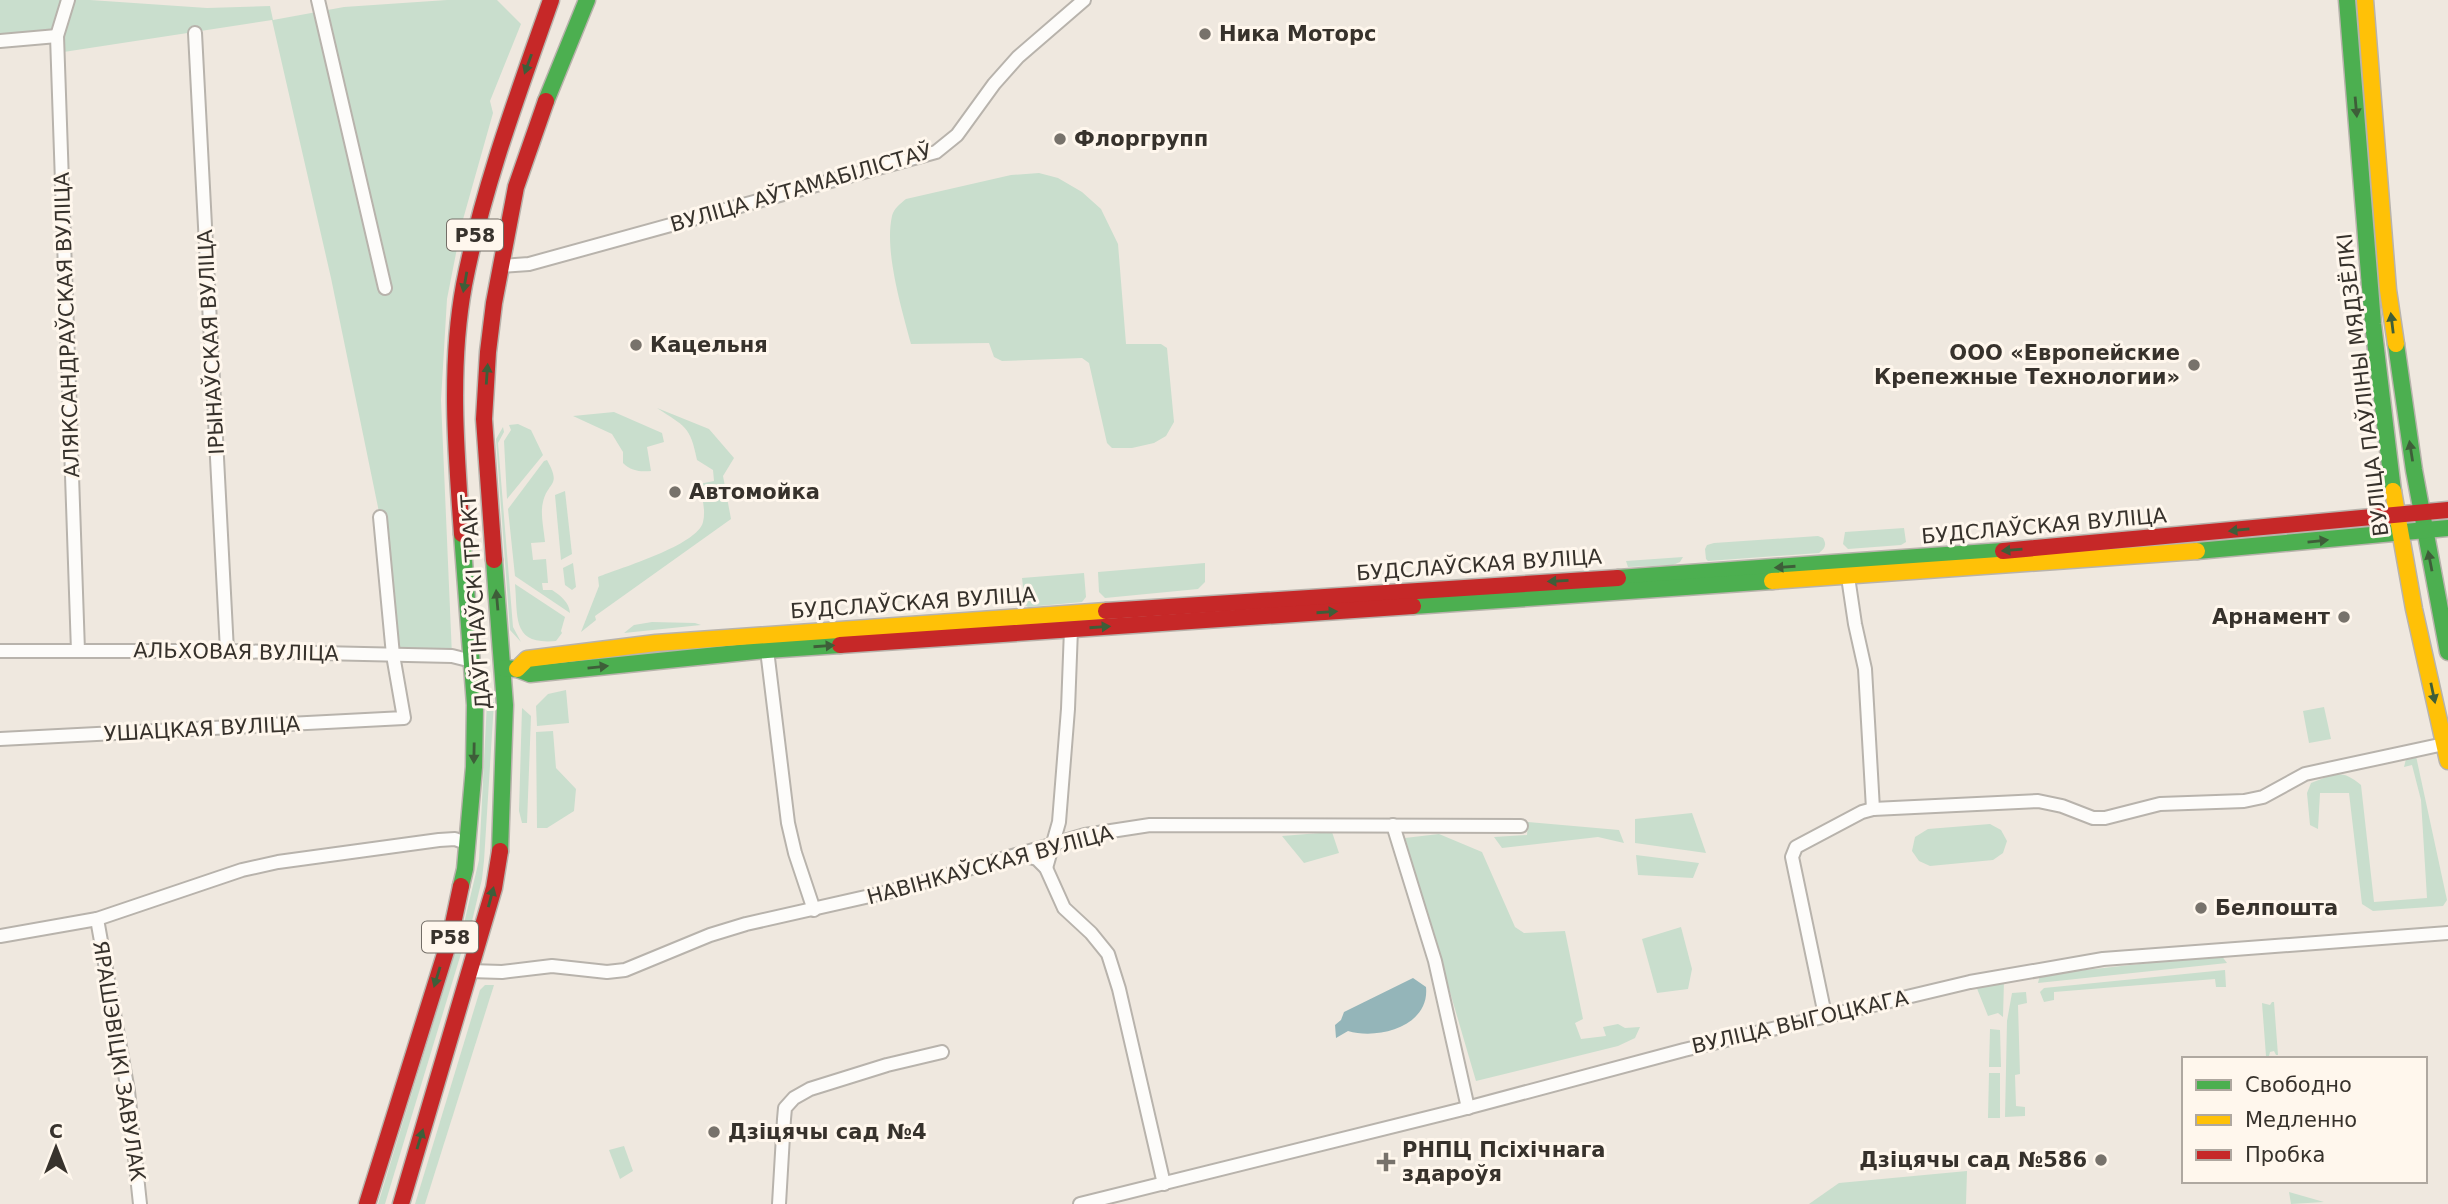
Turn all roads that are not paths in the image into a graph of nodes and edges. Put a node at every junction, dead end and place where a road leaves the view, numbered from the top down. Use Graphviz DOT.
graph roads {
  1 [pos="68,0"];
  2 [pos="318,0"];
  3 [pos="551,0"];
  4 [pos="587,0"];
  5 [pos="1084,0"];
  6 [pos="2347,0"];
  7 [pos="2365,0"];
  8 [pos="195,33"];
  9 [pos="57,36"];
  10 [pos="0,41"];
  11 [pos="500,266"];
  12 [pos="385,288"];
  13 [pos="489,478"];
  14 [pos="458,481"];
  15 [pos="2448,510"];
  16 [pos="2421,511"];
  17 [pos="2397,514"];
  18 [pos="380,517"];
  19 [pos="2448,528"];
  20 [pos="2424,530"];
  21 [pos="2400,532"];
  22 [pos="1848,577"];
  23 [pos="1071,629"];
  24 [pos="767,650"];
  25 [pos="0,651"];
  26 [pos="78,651"];
  27 [pos="227,651"];
  28 [pos="2448,652"];
  29 [pos="393,655"];
  30 [pos="472,661"];
  31 [pos="510,669"];
  32 [pos="0,739"];
  33 [pos="2444,744"];
  34 [pos="2448,761"];
  35 [pos="1873,808"];
  36 [pos="1059,822"];
  37 [pos="1393,825"];
  38 [pos="1521,826"];
  39 [pos="1084,835"];
  40 [pos="468,844"];
  41 [pos="1053,844"];
  42 [pos="1022,855"];
  43 [pos="1046,868"];
  44 [pos="814,910"];
  45 [pos="97,919"];
  46 [pos="2448,933"];
  47 [pos="0,936"];
  48 [pos="470,971"];
  49 [pos="1825,1015"];
  50 [pos="942,1052"];
  51 [pos="1468,1108"];
  52 [pos="1164,1184"];
  53 [pos="140,1204"];
  54 [pos="367,1204"];
  55 [pos="401,1204"];
  56 [pos="779,1204"];
  57 [pos="1080,1204"];
  1 -- 9 [label="street, АЛЯКСАНДРАЎСКАЯ ВУЛІЦА"];
  2 -- 12 [label="street"];
  3 -- 14 [label="main road, ДАЎГІНАЎСКІ ТРАКТ / Р58, one-way"];
  4 -- 11 [label="main road, ДАЎГІНАЎСКІ ТРАКТ / Р58"];
  5 -- 11 [label="street, ВУЛІЦА АЎТАМАБІЛІСТАЎ"];
  6 -- 17 [label="main road, ВУЛІЦА ПАЎЛІНЫ МЯДЗЁЛКІ, one-way"];
  16 -- 7 [label="main road, ВУЛІЦА ПАЎЛІНЫ МЯДЗЁЛКІ, one-way"];
  8 -- 27 [label="street, ІРЫНАЎСКАЯ ВУЛІЦА"];
  9 -- 10 [label="street"];
  9 -- 26 [label="street, АЛЯКСАНДРАЎСКАЯ ВУЛІЦА"];
  13 -- 11 [label="main road, ДАЎГІНАЎСКІ ТРАКТ / Р58, one-way"];
  13 -- 14 [label="main road"];
  31 -- 13 [label="main road, ДАЎГІНАЎСКІ ТРАКТ / Р58, one-way"];
  14 -- 30 [label="main road, ДАЎГІНАЎСКІ ТРАКТ / Р58"];
  15 -- 16 [label="main road, БУДСЛАЎСКАЯ ВУЛІЦА"];
  16 -- 17 [label="main road, БУДСЛАЎСКАЯ ВУЛІЦА"];
  16 -- 20 [label="main road, ВУЛІЦА ПАЎЛІНЫ МЯДЗЁЛКІ"];
  17 -- 21 [label="main road, ВУЛІЦА ПАЎЛІНЫ МЯДЗЁЛКІ"];
  17 -- 31 [label="main road, БУДСЛАЎСКАЯ ВУЛІЦА, one-way"];
  18 -- 29 [label="street"];
  19 -- 20 [label="main road, БУДСЛАЎСКАЯ ВУЛІЦА"];
  20 -- 21 [label="main road, БУДСЛАЎСКАЯ ВУЛІЦА"];
  28 -- 20 [label="main road, ВУЛІЦА ПАЎЛІНЫ МЯДЗЁЛКІ, one-way"];
  22 -- 21 [label="main road, БУДСЛАЎСКАЯ ВУЛІЦА, one-way"];
  21 -- 33 [label="main road, ВУЛІЦА ПАЎЛІНЫ МЯДЗЁЛКІ, one-way"];
  23 -- 22 [label="main road, БУДСЛАЎСКАЯ ВУЛІЦА, one-way"];
  22 -- 35 [label="street"];
  24 -- 23 [label="main road, БУДСЛАЎСКАЯ ВУЛІЦА, one-way"];
  23 -- 36 [label="street"];
  31 -- 24 [label="main road, БУДСЛАЎСКАЯ ВУЛІЦА, one-way"];
  24 -- 44 [label="street"];
  25 -- 26 [label="street, АЛЬХОВАЯ ВУЛІЦА"];
  26 -- 27 [label="street, АЛЬХОВАЯ ВУЛІЦА"];
  27 -- 29 [label="street, АЛЬХОВАЯ ВУЛІЦА"];
  29 -- 30 [label="street, АЛЬХОВАЯ ВУЛІЦА"];
  29 -- 32 [label="street, УШАЦКАЯ ВУЛІЦА"];
  30 -- 31 [label="main road"];
  30 -- 40 [label="main road, ДАЎГІНАЎСКІ ТРАКТ / Р58, one-way"];
  48 -- 31 [label="main road, ДАЎГІНАЎСКІ ТРАКТ / Р58, one-way"];
  33 -- 34 [label="main road, ВУЛІЦА ПАЎЛІНЫ МЯДЗЁЛКІ"];
  33 -- 35 [label="street"];
  35 -- 49 [label="street"];
  36 -- 39 [label="street"];
  36 -- 41 [label="street"];
  37 -- 38 [label="street, НАВІНКАЎСКАЯ ВУЛІЦА"];
  37 -- 39 [label="street, НАВІНКАЎСКАЯ ВУЛІЦА"];
  37 -- 51 [label="street"];
  39 -- 41 [label="street, НАВІНКАЎСКАЯ ВУЛІЦА"];
  40 -- 45 [label="street"];
  40 -- 54 [label="main road, ДАЎГІНАЎСКІ ТРАКТ / Р58, one-way"];
  41 -- 42 [label="street, НАВІНКАЎСКАЯ ВУЛІЦА"];
  41 -- 43 [label="street"];
  42 -- 43 [label="street"];
  42 -- 44 [label="street, НАВІНКАЎСКАЯ ВУЛІЦА"];
  43 -- 52 [label="street"];
  44 -- 48 [label="street, НАВІНКАЎСКАЯ ВУЛІЦА"];
  45 -- 47 [label="street"];
  45 -- 53 [label="street, ЯРАШЭВІЦКІ ЗАВУЛАК"];
  46 -- 49 [label="street, ВУЛІЦА ВЫГОЦКАГА"];
  55 -- 48 [label="main road, ДАЎГІНАЎСКІ ТРАКТ / Р58, one-way"];
  49 -- 51 [label="street, ВУЛІЦА ВЫГОЦКАГА"];
  50 -- 56 [label="street"];
  51 -- 52 [label="street, ВУЛІЦА ВЫГОЦКАГА"];
  52 -- 57 [label="street, ВУЛІЦА ВЫГОЦКАГА"];
}
